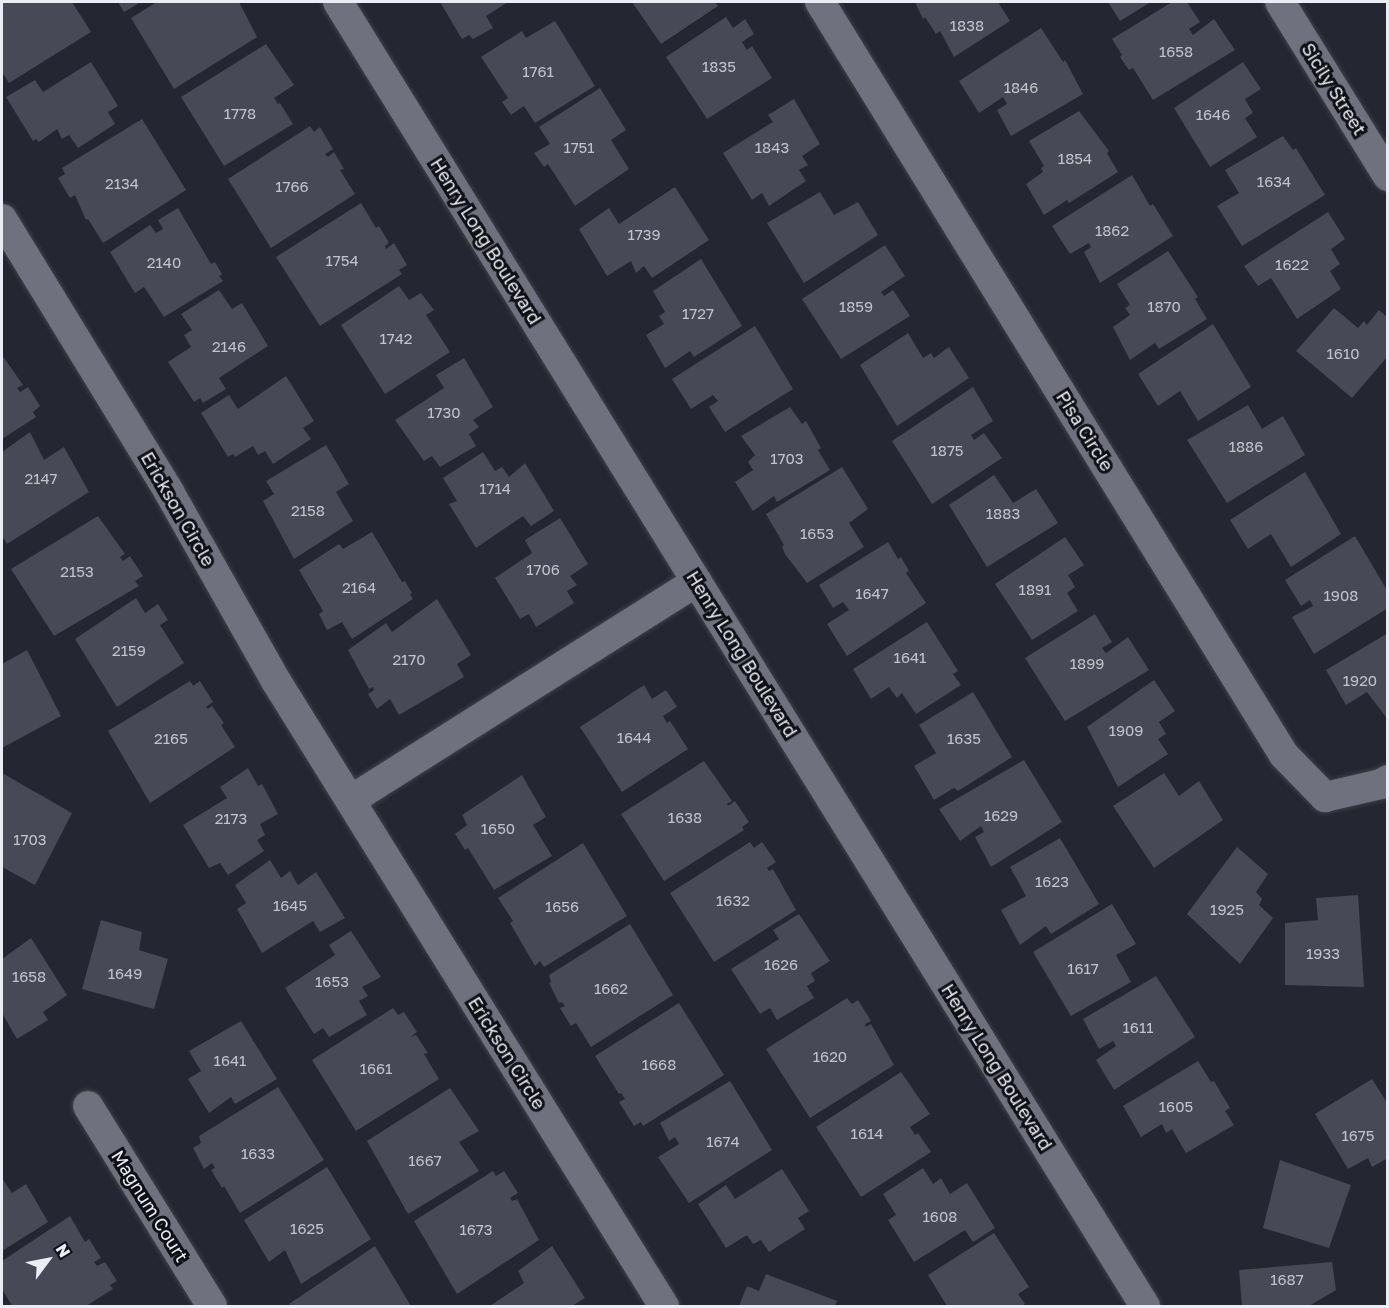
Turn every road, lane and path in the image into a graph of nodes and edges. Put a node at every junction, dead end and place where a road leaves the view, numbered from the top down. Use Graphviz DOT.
graph roads {
  1 [pos="338,2"];
  2 [pos="820,2"];
  3 [pos="1280,2"];
  4 [pos="1388,176"];
  5 [pos="2,219"];
  6 [pos="697,581"];
  7 [pos="1388,780"];
  8 [pos="351,800"];
  9 [pos="88,1106"];
  10 [pos="212,1306"];
  11 [pos="663,1306"];
  12 [pos="1145,1306"];
  1 -- 6 [label="street, Henry Long Boulevard"];
  2 -- 7 [label="street, Pisa Circle"];
  3 -- 4 [label="street, Sicily Street"];
  5 -- 8 [label="street, Erickson Circle"];
  6 -- 8 [label="street"];
  6 -- 12 [label="street, Henry Long Boulevard"];
  8 -- 11 [label="street, Erickson Circle"];
  9 -- 10 [label="street, Magnum Court"];
}
